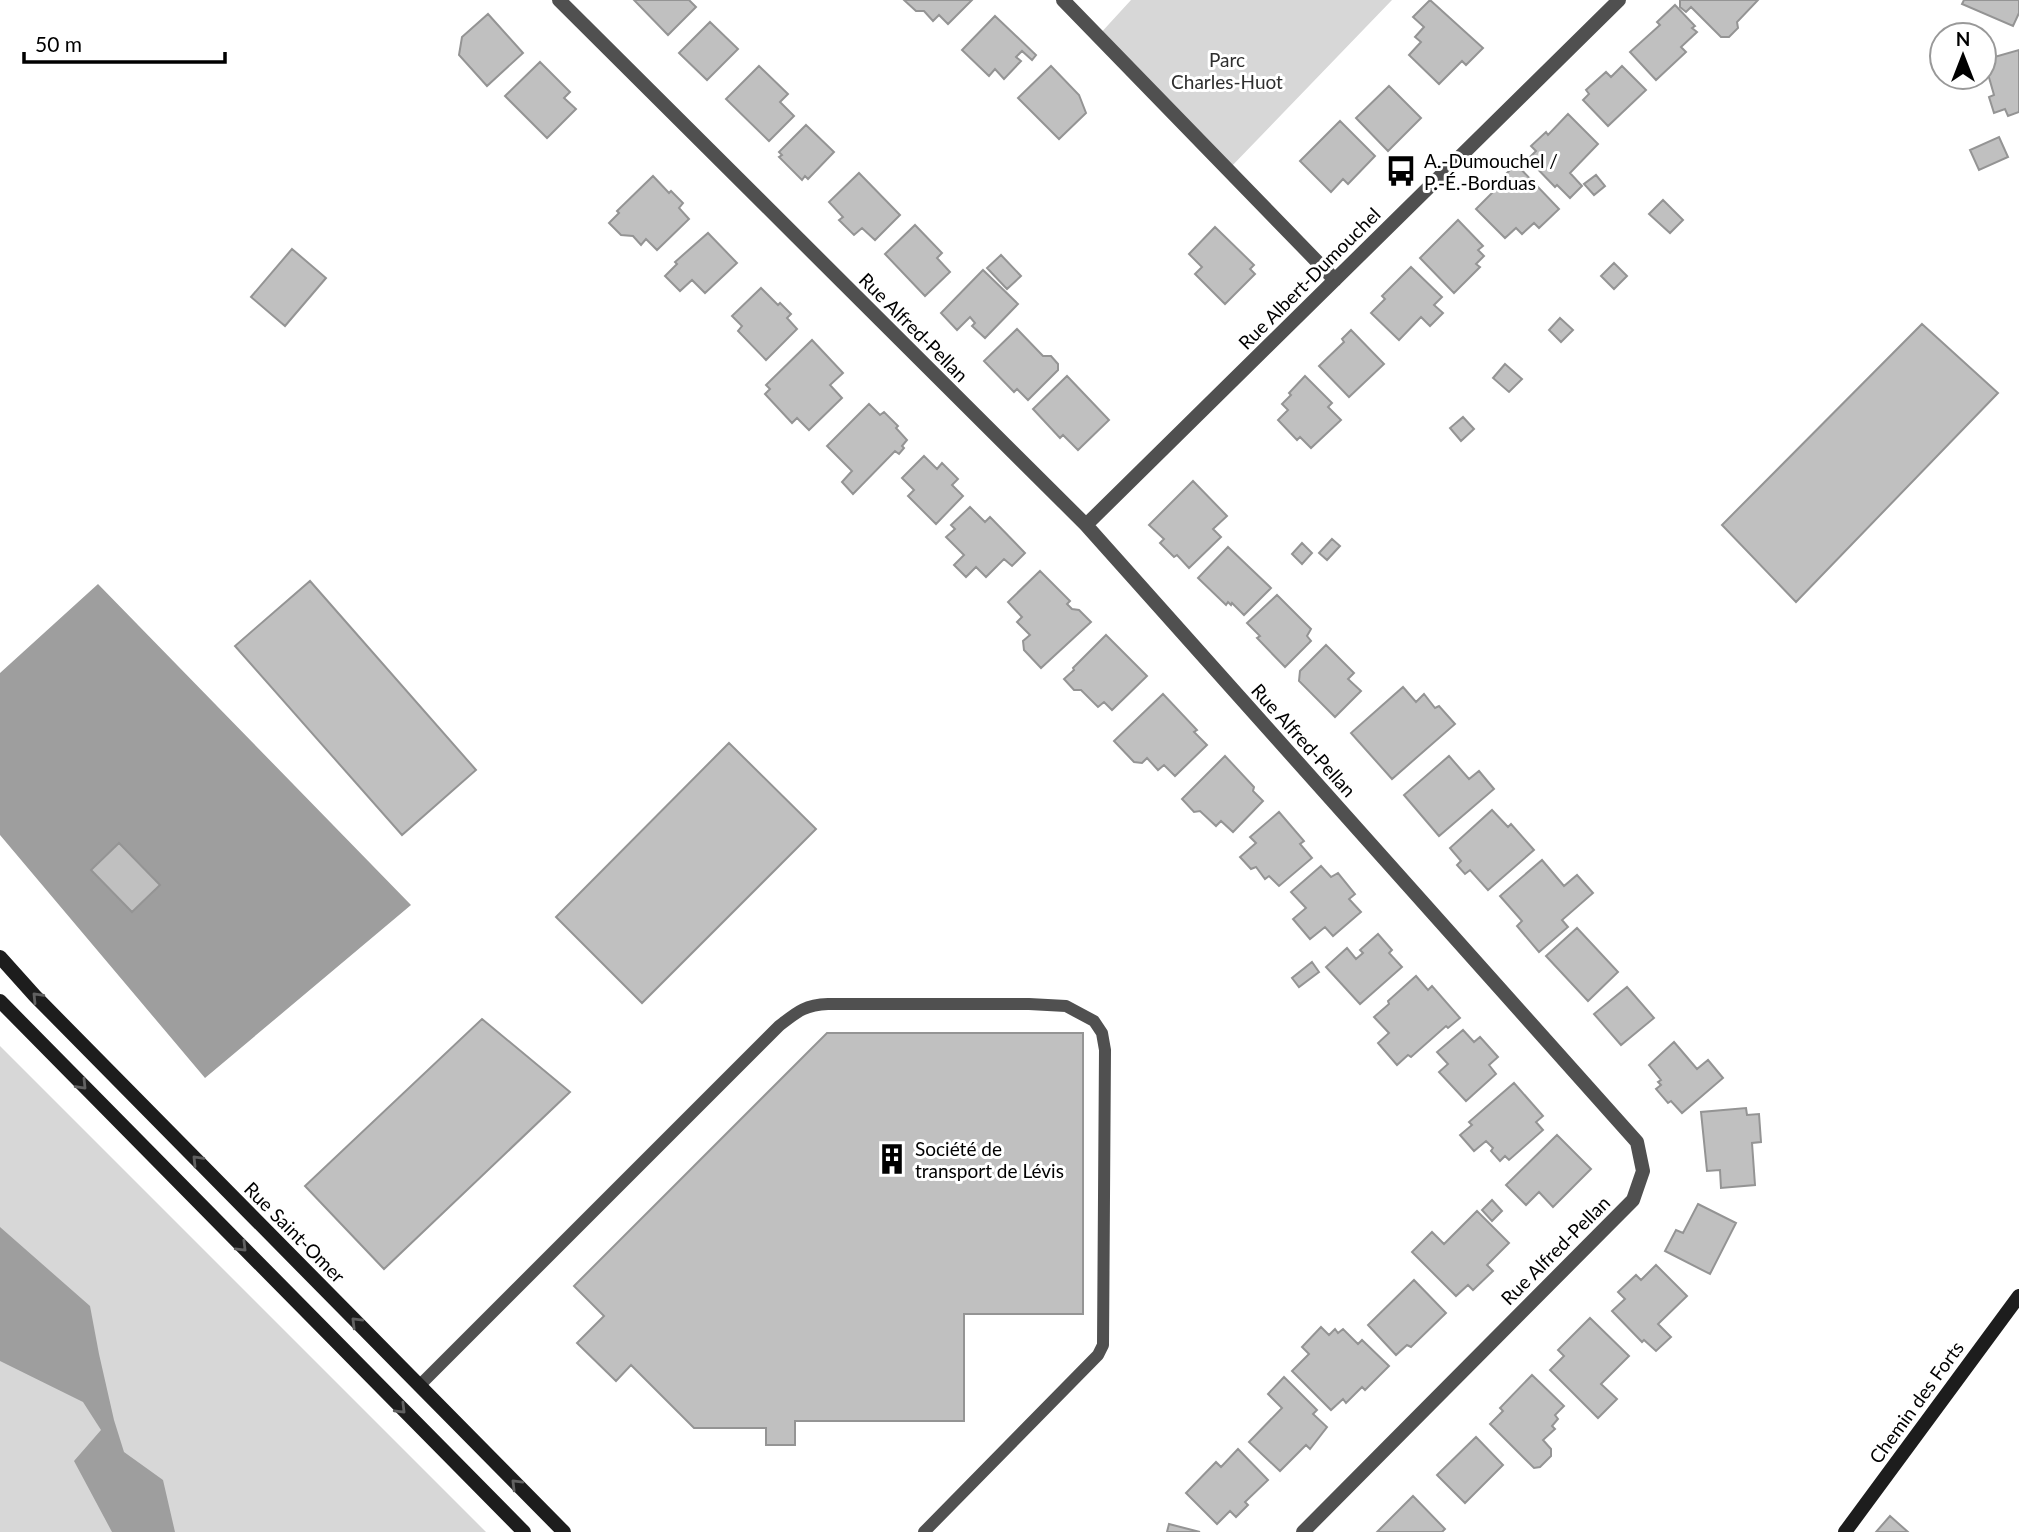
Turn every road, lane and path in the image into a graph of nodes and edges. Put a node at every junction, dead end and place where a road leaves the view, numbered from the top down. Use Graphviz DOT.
graph roads {
  1 [pos="559,0"];
  2 [pos="1063,0"];
  3 [pos="1619,0"];
  4 [pos="1335,280"];
  5 [pos="1086,525"];
  6 [pos="0,957"];
  7 [pos="0,1001"];
  8 [pos="2019,1296"];
  9 [pos="419,1386"];
  10 [pos="524,1532"];
  11 [pos="564,1532"];
  12 [pos="924,1532"];
  13 [pos="1303,1532"];
  14 [pos="1845,1532"];
  1 -- 5 [label="street, Rue Alfred-Pellan"];
  2 -- 4 [label="street"];
  3 -- 4 [label="street, Rue Albert-Dumouchel"];
  4 -- 5 [label="street, Rue Albert-Dumouchel"];
  5 -- 13 [label="street, Rue Alfred-Pellan"];
  9 -- 6 [label="street, Rue Saint-Omer, one-way"];
  7 -- 10 [label="street, one-way"];
  8 -- 14 [label="street, Chemin des Forts"];
  11 -- 9 [label="street, Rue Saint-Omer, one-way"];
  9 -- 12 [label="lane"];
}
